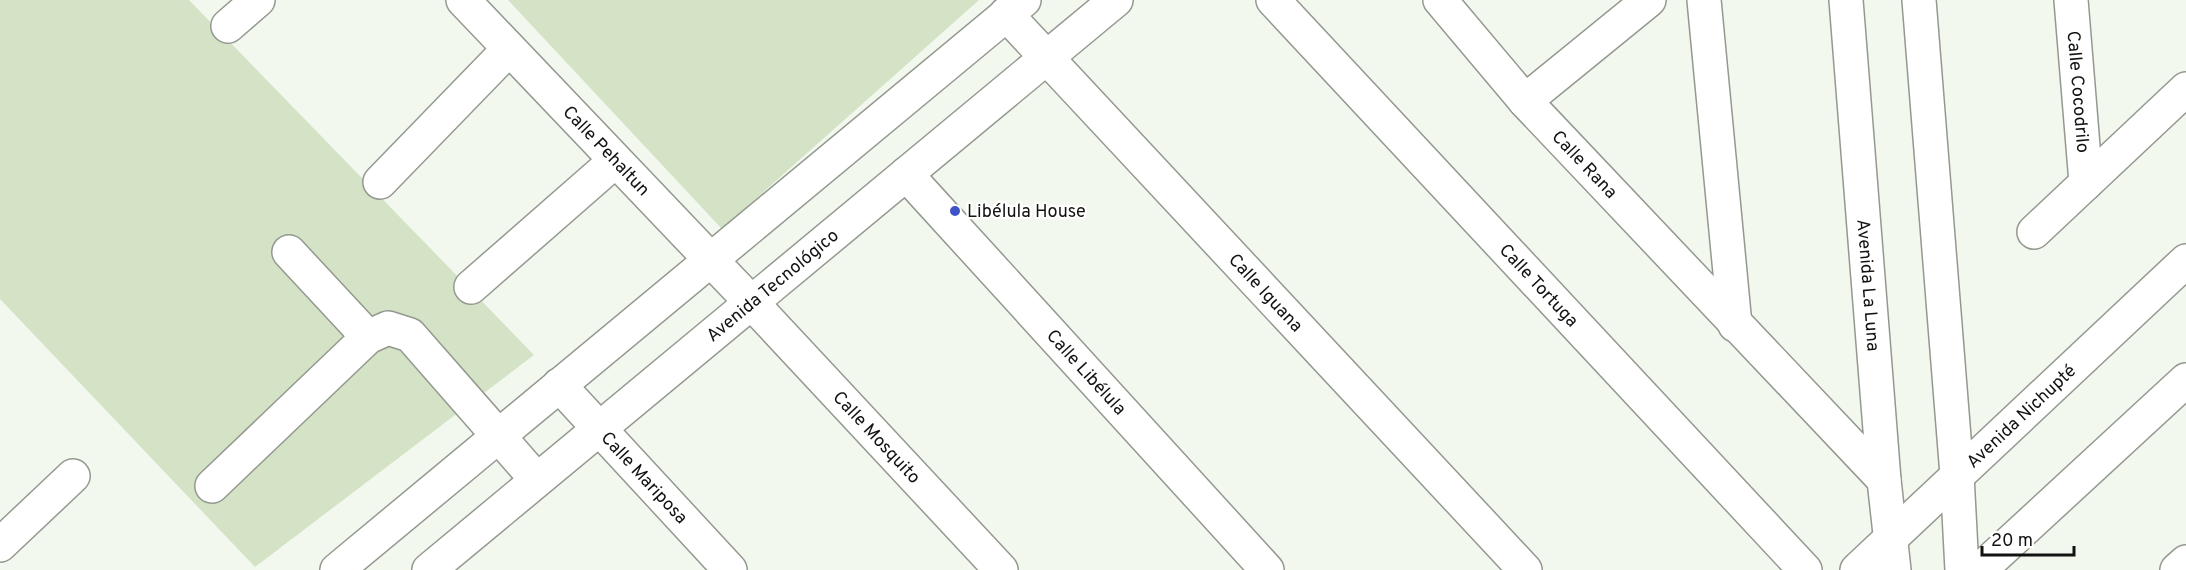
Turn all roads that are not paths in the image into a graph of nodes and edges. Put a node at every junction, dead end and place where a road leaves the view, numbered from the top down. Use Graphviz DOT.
graph roads {
  1 [pos="258,0"];
  2 [pos="463,0"];
  3 [pos="1116,0"];
  4 [pos="1273,0"];
  5 [pos="1440,0"];
  6 [pos="1649,0"];
  7 [pos="1704,0"];
  8 [pos="1846,0"];
  9 [pos="1919,0"];
  10 [pos="2071,0"];
  11 [pos="1015,7"];
  12 [pos="228,26"];
  13 [pos="509,49"];
  14 [pos="1046,58"];
  15 [pos="2186,89"];
  16 [pos="1525,101"];
  17 [pos="615,161"];
  18 [pos="906,174"];
  19 [pos="380,182"];
  20 [pos="2086,183"];
  21 [pos="2034,232"];
  22 [pos="289,252"];
  23 [pos="709,259"];
  24 [pos="2186,261"];
  25 [pos="471,287"];
  26 [pos="751,302"];
  27 [pos="1735,325"];
  28 [pos="368,337"];
  29 [pos="2186,380"];
  30 [pos="559,385"];
  31 [pos="599,429"];
  32 [pos="498,435"];
  33 [pos="1957,475"];
  34 [pos="73,476"];
  35 [pos="537,480"];
  36 [pos="1884,480"];
  37 [pos="212,486"];
  38 [pos="0,545"];
  39 [pos="1892,554"];
  40 [pos="2186,562"];
  41 [pos="450,564"];
  42 [pos="337,570"];
  43 [pos="730,570"];
  44 [pos="1001,570"];
  45 [pos="1267,570"];
  46 [pos="1526,570"];
  47 [pos="1805,570"];
  48 [pos="1857,570"];
  49 [pos="1962,570"];
  50 [pos="1980,570"];
  51 [pos="2177,570"];
  1 -- 12 [label="street"];
  2 -- 13 [label="street, Calle Pehaltun"];
  3 -- 14 [label="street, Avenida Tecnológico"];
  4 -- 47 [label="street, Calle Tortuga"];
  5 -- 16 [label="street, Calle Rana"];
  6 -- 16 [label="street"];
  7 -- 27 [label="street"];
  8 -- 36 [label="street, Avenida La Luna"];
  9 -- 33 [label="street"];
  10 -- 20 [label="street, Calle Cocodrilo"];
  11 -- 14 [label="street, Calle Iguana"];
  11 -- 23 [label="street"];
  13 -- 17 [label="street, Calle Pehaltun"];
  13 -- 19 [label="street"];
  14 -- 18 [label="street, Avenida Tecnológico"];
  14 -- 46 [label="street, Calle Iguana"];
  15 -- 20 [label="street, Calle Cocodrilo"];
  16 -- 27 [label="street, Calle Rana"];
  17 -- 23 [label="street, Calle Pehaltun"];
  17 -- 25 [label="street"];
  18 -- 26 [label="street, Avenida Tecnológico"];
  18 -- 45 [label="street, Calle Libélula"];
  20 -- 21 [label="street, Calle Cocodrilo"];
  22 -- 28 [label="street"];
  23 -- 26 [label="street, Calle Pehaltun"];
  23 -- 30 [label="street"];
  24 -- 33 [label="street, Avenida Nichupté"];
  26 -- 31 [label="street, Avenida Tecnológico"];
  26 -- 44 [label="street, Calle Mosquito"];
  27 -- 36 [label="street, Calle Rana"];
  28 -- 32 [label="street"];
  28 -- 37 [label="street"];
  29 -- 50 [label="street"];
  30 -- 31 [label="street, Calle Mariposa"];
  30 -- 32 [label="street"];
  31 -- 35 [label="street, Avenida Tecnológico"];
  31 -- 43 [label="street, Calle Mariposa"];
  32 -- 35 [label="street"];
  32 -- 42 [label="street"];
  33 -- 39 [label="street, Avenida Nichupté"];
  33 -- 49 [label="street"];
  34 -- 38 [label="street"];
  35 -- 41 [label="street, Avenida Tecnológico"];
  36 -- 39 [label="street, Avenida La Luna"];
  39 -- 48 [label="street, Avenida Nichupté"];
  40 -- 51 [label="street"];
}
